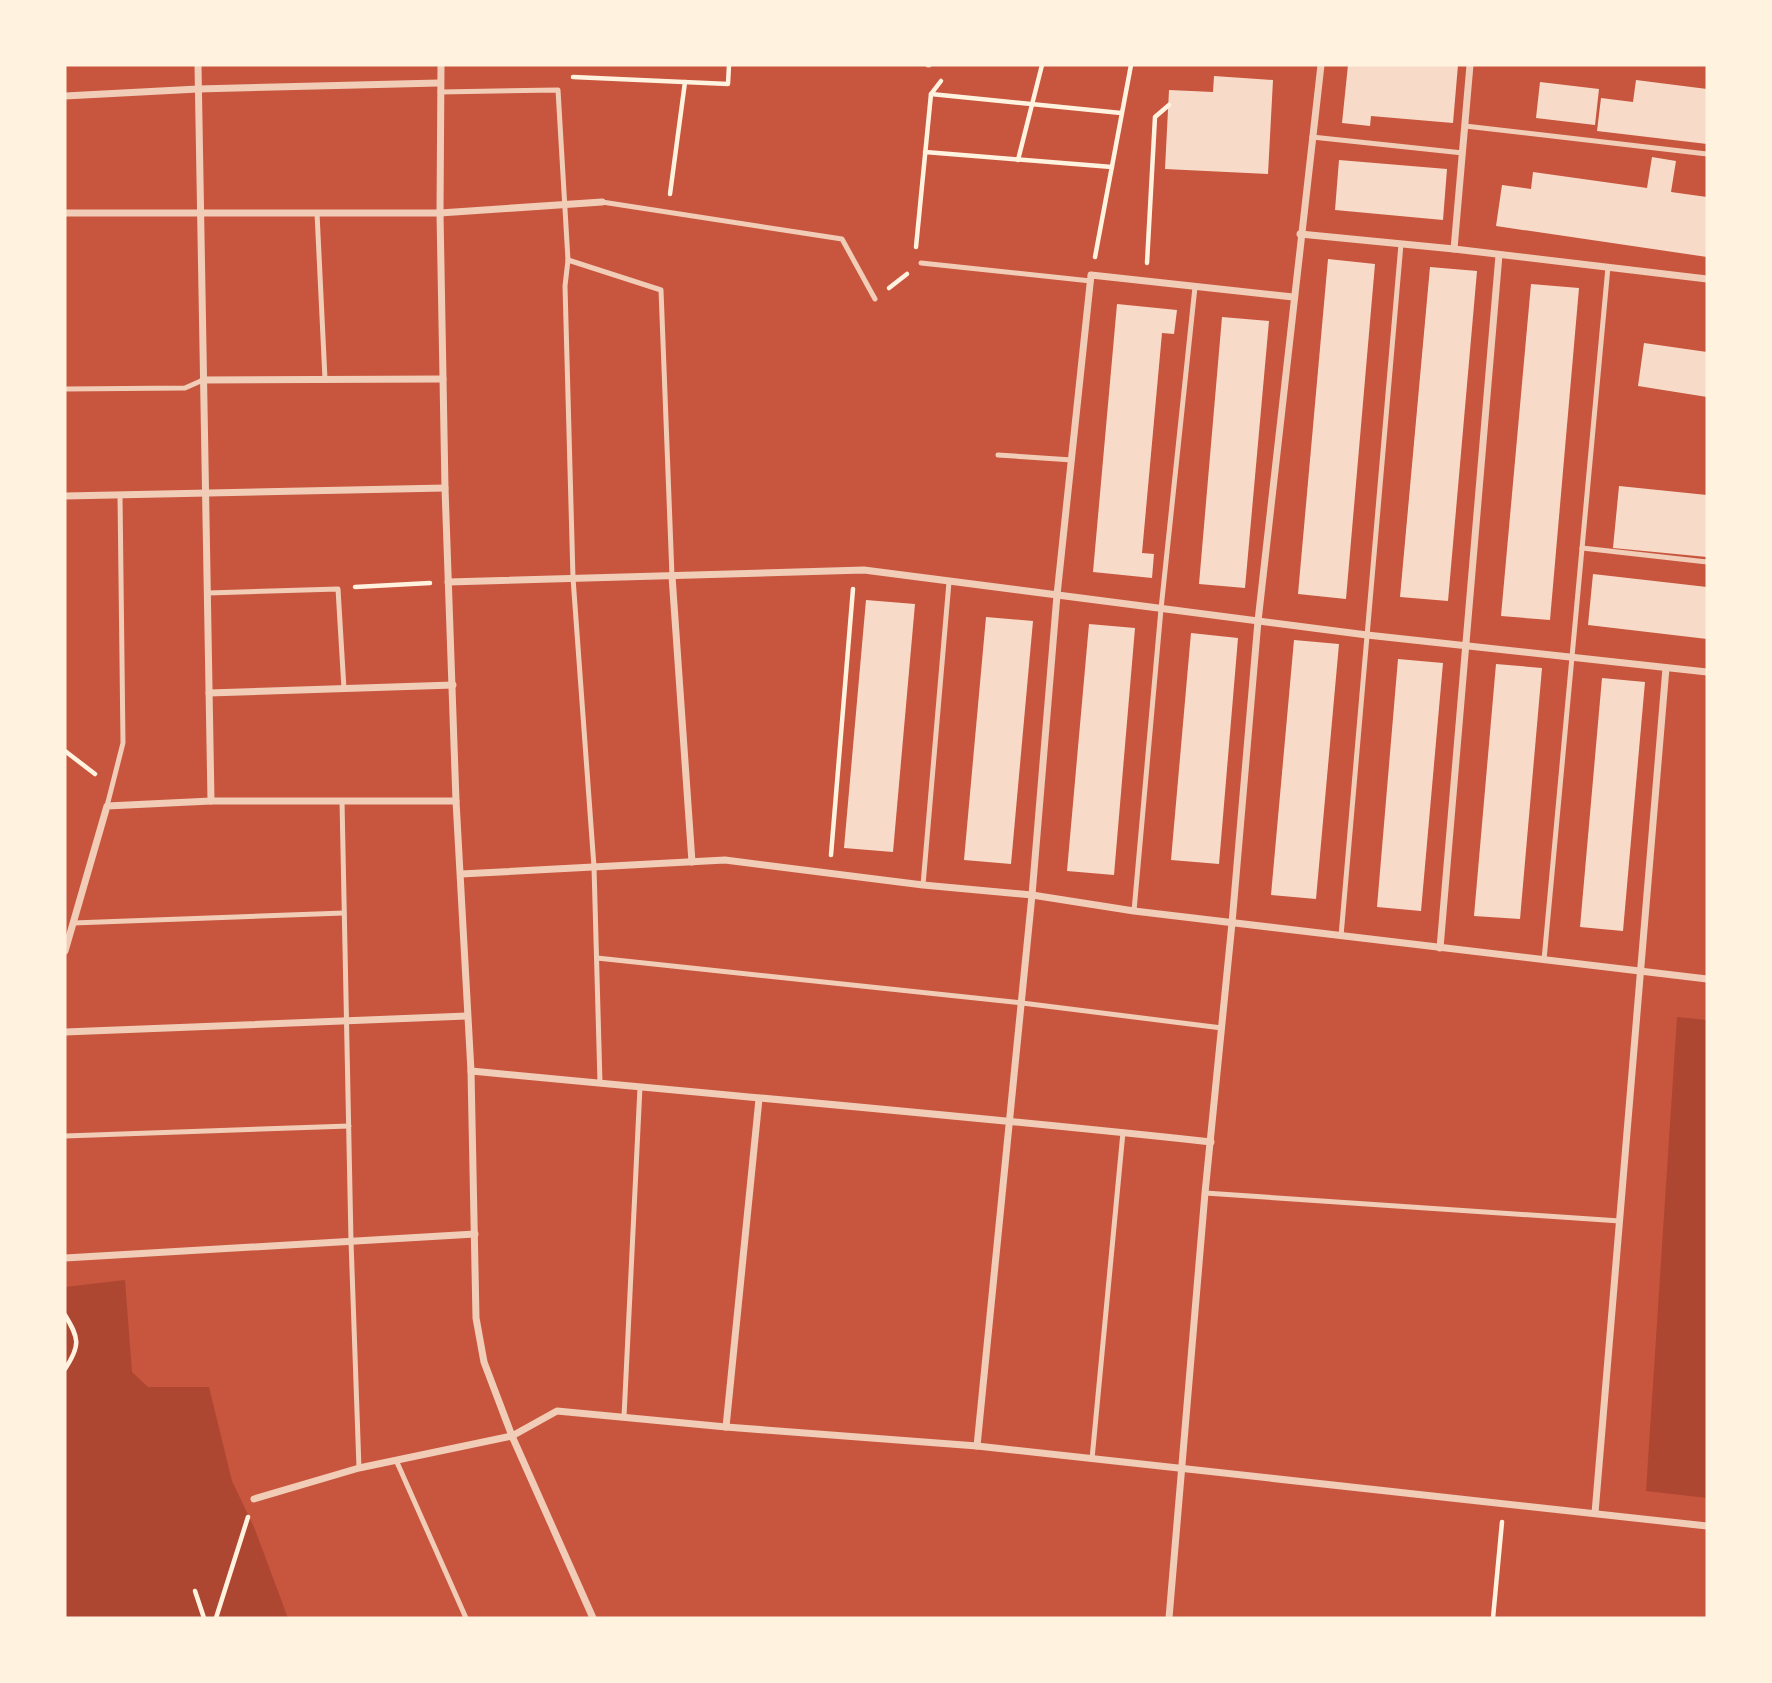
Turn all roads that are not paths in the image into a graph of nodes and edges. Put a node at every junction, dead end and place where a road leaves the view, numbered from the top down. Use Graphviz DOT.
graph roads {
  1 [pos="198,65"];
  2 [pos="441,65"];
  3 [pos="1321,65"];
  4 [pos="1470,65"];
  5 [pos="439,83"];
  6 [pos="198,89"];
  7 [pos="440,92"];
  8 [pos="65,96"];
  9 [pos="1465,126"];
  10 [pos="1312,137"];
  11 [pos="1462,153"];
  12 [pos="1707,154"];
  13 [pos="602,202"];
  14 [pos="565,204"];
  15 [pos="200,212"];
  16 [pos="65,213"];
  17 [pos="317,213"];
  18 [pos="440,213"];
  19 [pos="1300,234"];
  20 [pos="1401,244"];
  21 [pos="1454,249"];
  22 [pos="1499,255"];
  23 [pos="568,260"];
  24 [pos="921,263"];
  25 [pos="1608,268"];
  26 [pos="1091,278"];
  27 [pos="1707,279"];
  28 [pos="1195,287"];
  29 [pos="1293,297"];
  30 [pos="876,299"];
  31 [pos="324,379"];
  32 [pos="443,379"];
  33 [pos="203,380"];
  34 [pos="65,388"];
  35 [pos="998,455"];
  36 [pos="1072,460"];
  37 [pos="445,488"];
  38 [pos="206,493"];
  39 [pos="120,495"];
  40 [pos="65,496"];
  41 [pos="1582,548"];
  42 [pos="1707,562"];
  43 [pos="672,576"];
  44 [pos="573,578"];
  45 [pos="448,582"];
  46 [pos="949,582"];
  47 [pos="208,593"];
  48 [pos="1057,595"];
  49 [pos="1161,609"];
  50 [pos="1258,621"];
  51 [pos="1367,635"];
  52 [pos="1466,646"];
  53 [pos="1572,659"];
  54 [pos="1666,668"];
  55 [pos="1707,672"];
  56 [pos="453,685"];
  57 [pos="344,689"];
  58 [pos="209,693"];
  59 [pos="211,801"];
  60 [pos="342,801"];
  61 [pos="456,801"];
  62 [pos="107,806"];
  63 [pos="692,862"];
  64 [pos="594,867"];
  65 [pos="461,874"];
  66 [pos="923,885"];
  67 [pos="1032,895"];
  68 [pos="1134,911"];
  69 [pos="344,913"];
  70 [pos="73,923"];
  71 [pos="1232,923"];
  72 [pos="1341,936"];
  73 [pos="1440,948"];
  74 [pos="65,951"];
  75 [pos="597,958"];
  76 [pos="1545,960"];
  77 [pos="1640,972"];
  78 [pos="1707,979"];
  79 [pos="1022,1003"];
  80 [pos="467,1016"];
  81 [pos="347,1021"];
  82 [pos="1222,1028"];
  83 [pos="65,1032"];
  84 [pos="471,1071"];
  85 [pos="600,1083"];
  86 [pos="640,1087"];
  87 [pos="759,1099"];
  88 [pos="1010,1120"];
  89 [pos="349,1126"];
  90 [pos="1123,1132"];
  91 [pos="65,1136"];
  92 [pos="1211,1142"];
  93 [pos="1205,1193"];
  94 [pos="1620,1221"];
  95 [pos="475,1234"];
  96 [pos="351,1241"];
  97 [pos="65,1258"];
  98 [pos="624,1418"];
  99 [pos="726,1427"];
  100 [pos="512,1436"];
  101 [pos="977,1446"];
  102 [pos="1092,1459"];
  103 [pos="396,1460"];
  104 [pos="359,1468"];
  105 [pos="1181,1469"];
  106 [pos="254,1499"];
  107 [pos="1595,1513"];
  108 [pos="1707,1526"];
  109 [pos="466,1618"];
  110 [pos="593,1618"];
  111 [pos="1169,1618"];
  1 -- 6 [label="street"];
  2 -- 5 [label="street"];
  3 -- 10 [label="street"];
  4 -- 9 [label="street"];
  5 -- 6 [label="street"];
  5 -- 7 [label="street"];
  6 -- 8 [label="street"];
  6 -- 15 [label="street"];
  7 -- 14 [label="lane"];
  7 -- 18 [label="street"];
  9 -- 11 [label="street"];
  9 -- 12 [label="lane"];
  10 -- 11 [label="lane"];
  10 -- 19 [label="street"];
  11 -- 21 [label="street"];
  13 -- 14 [label="street"];
  13 -- 30 [label="lane"];
  14 -- 18 [label="street"];
  14 -- 23 [label="lane"];
  15 -- 16 [label="street"];
  15 -- 17 [label="street"];
  15 -- 33 [label="street"];
  17 -- 18 [label="street"];
  17 -- 31 [label="lane"];
  18 -- 32 [label="street"];
  19 -- 20 [label="street"];
  19 -- 29 [label="street"];
  20 -- 21 [label="street"];
  20 -- 51 [label="lane"];
  21 -- 22 [label="street"];
  22 -- 25 [label="street"];
  22 -- 52 [label="street"];
  23 -- 43 [label="lane"];
  23 -- 44 [label="lane"];
  24 -- 26 [label="lane"];
  25 -- 27 [label="street"];
  25 -- 41 [label="lane"];
  26 -- 28 [label="street"];
  26 -- 36 [label="street"];
  28 -- 29 [label="street"];
  28 -- 49 [label="lane"];
  29 -- 50 [label="street"];
  31 -- 32 [label="street"];
  31 -- 33 [label="street"];
  32 -- 37 [label="street"];
  33 -- 34 [label="lane"];
  33 -- 38 [label="street"];
  35 -- 36 [label="lane"];
  36 -- 48 [label="street"];
  37 -- 38 [label="street"];
  37 -- 45 [label="street"];
  38 -- 39 [label="street"];
  38 -- 47 [label="street"];
  39 -- 40 [label="street"];
  39 -- 62 [label="lane"];
  41 -- 42 [label="lane"];
  41 -- 53 [label="lane"];
  43 -- 44 [label="street"];
  43 -- 46 [label="street"];
  43 -- 63 [label="street"];
  44 -- 45 [label="street"];
  44 -- 64 [label="lane"];
  45 -- 56 [label="street"];
  46 -- 48 [label="street"];
  46 -- 66 [label="lane"];
  47 -- 57 [label="lane"];
  47 -- 58 [label="street"];
  48 -- 49 [label="street"];
  48 -- 67 [label="street"];
  49 -- 50 [label="street"];
  49 -- 68 [label="lane"];
  50 -- 51 [label="street"];
  50 -- 71 [label="street"];
  51 -- 52 [label="street"];
  51 -- 72 [label="lane"];
  52 -- 53 [label="street"];
  52 -- 73 [label="street"];
  53 -- 54 [label="street"];
  53 -- 76 [label="lane"];
  54 -- 55 [label="street"];
  54 -- 77 [label="street"];
  56 -- 57 [label="street"];
  56 -- 61 [label="street"];
  57 -- 58 [label="street"];
  58 -- 59 [label="street"];
  59 -- 60 [label="street"];
  59 -- 62 [label="street"];
  60 -- 61 [label="street"];
  60 -- 69 [label="lane"];
  61 -- 65 [label="street"];
  62 -- 70 [label="street"];
  63 -- 64 [label="street"];
  63 -- 66 [label="street"];
  64 -- 65 [label="street"];
  64 -- 75 [label="lane"];
  65 -- 80 [label="street"];
  66 -- 67 [label="street"];
  67 -- 68 [label="street"];
  67 -- 79 [label="street"];
  68 -- 71 [label="street"];
  69 -- 70 [label="lane"];
  69 -- 81 [label="lane"];
  70 -- 74 [label="street"];
  71 -- 72 [label="street"];
  71 -- 82 [label="street"];
  72 -- 73 [label="street"];
  73 -- 76 [label="street"];
  75 -- 79 [label="lane"];
  75 -- 85 [label="lane"];
  76 -- 77 [label="street"];
  77 -- 78 [label="street"];
  77 -- 94 [label="street"];
  79 -- 82 [label="lane"];
  79 -- 88 [label="street"];
  80 -- 81 [label="street"];
  80 -- 84 [label="street"];
  81 -- 83 [label="street"];
  81 -- 89 [label="lane"];
  82 -- 92 [label="street"];
  84 -- 85 [label="street"];
  84 -- 95 [label="street"];
  85 -- 86 [label="street"];
  86 -- 87 [label="street"];
  86 -- 98 [label="lane"];
  87 -- 88 [label="street"];
  87 -- 99 [label="street"];
  88 -- 90 [label="street"];
  88 -- 101 [label="street"];
  89 -- 91 [label="lane"];
  89 -- 96 [label="lane"];
  90 -- 92 [label="street"];
  90 -- 102 [label="lane"];
  92 -- 93 [label="street"];
  93 -- 94 [label="lane"];
  93 -- 105 [label="street"];
  94 -- 107 [label="street"];
  95 -- 96 [label="street"];
  95 -- 100 [label="street"];
  96 -- 97 [label="street"];
  96 -- 104 [label="lane"];
  98 -- 99 [label="street"];
  98 -- 100 [label="street"];
  99 -- 101 [label="street"];
  100 -- 103 [label="street"];
  100 -- 110 [label="street"];
  101 -- 102 [label="street"];
  102 -- 105 [label="street"];
  103 -- 104 [label="street"];
  103 -- 109 [label="lane"];
  104 -- 106 [label="street"];
  105 -- 107 [label="street"];
  105 -- 111 [label="street"];
  107 -- 108 [label="street"];
}
